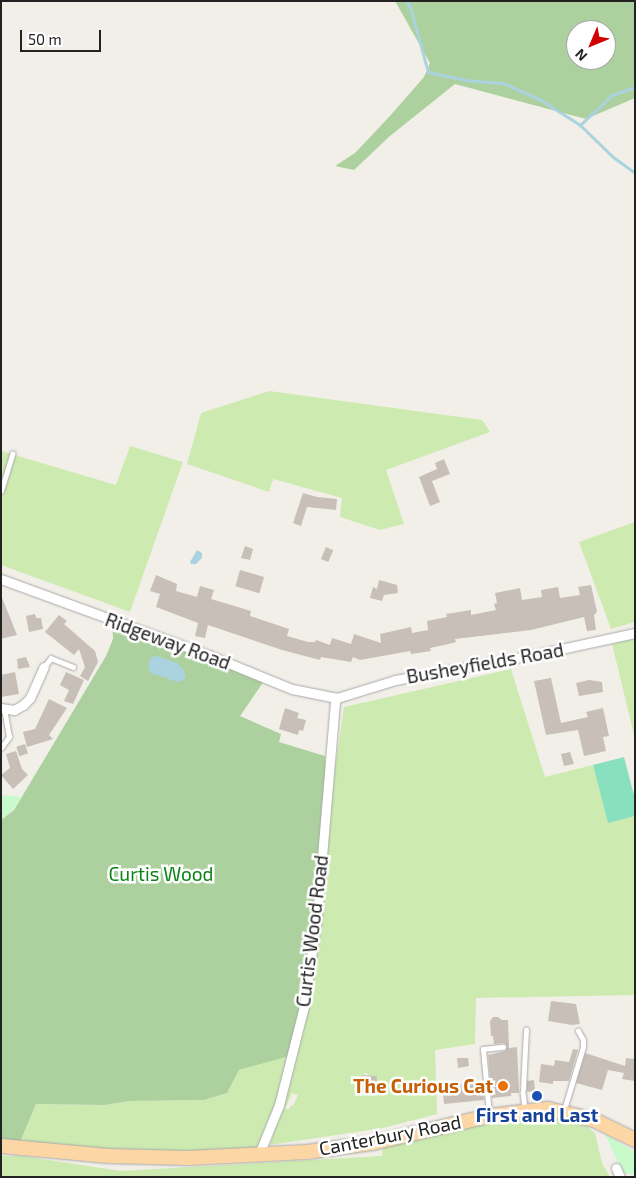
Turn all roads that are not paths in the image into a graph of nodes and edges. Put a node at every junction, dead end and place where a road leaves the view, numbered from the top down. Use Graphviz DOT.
graph roads {
  1 [pos="12,454"];
  2 [pos="1,491"];
  3 [pos="1,579"];
  4 [pos="635,633"];
  5 [pos="44,667"];
  6 [pos="72,667"];
  7 [pos="335,699"];
  8 [pos="3,709"];
  9 [pos="1,748"];
  10 [pos="526,1030"];
  11 [pos="578,1031"];
  12 [pos="503,1047"];
  13 [pos="525,1110"];
  14 [pos="563,1112"];
  15 [pos="489,1116"];
  16 [pos="635,1140"];
  17 [pos="1,1146"];
  18 [pos="259,1154"];
  1 -- 2 [label="lane"];
  3 -- 7 [label="street, Ridgeway Road"];
  4 -- 7 [label="street, Busheyfields Road"];
  5 -- 6 [label="lane"];
  5 -- 8 [label="street"];
  7 -- 18 [label="street, Curtis Wood Road"];
  8 -- 9 [label="lane"];
  10 -- 13 [label="lane"];
  11 -- 14 [label="lane"];
  12 -- 15 [label="lane"];
  13 -- 14 [label="main road, Canterbury Road"];
  13 -- 15 [label="main road, Canterbury Road"];
  14 -- 16 [label="main road, Canterbury Road"];
  15 -- 18 [label="main road, Canterbury Road"];
  17 -- 18 [label="main road, Canterbury Road"];
}
